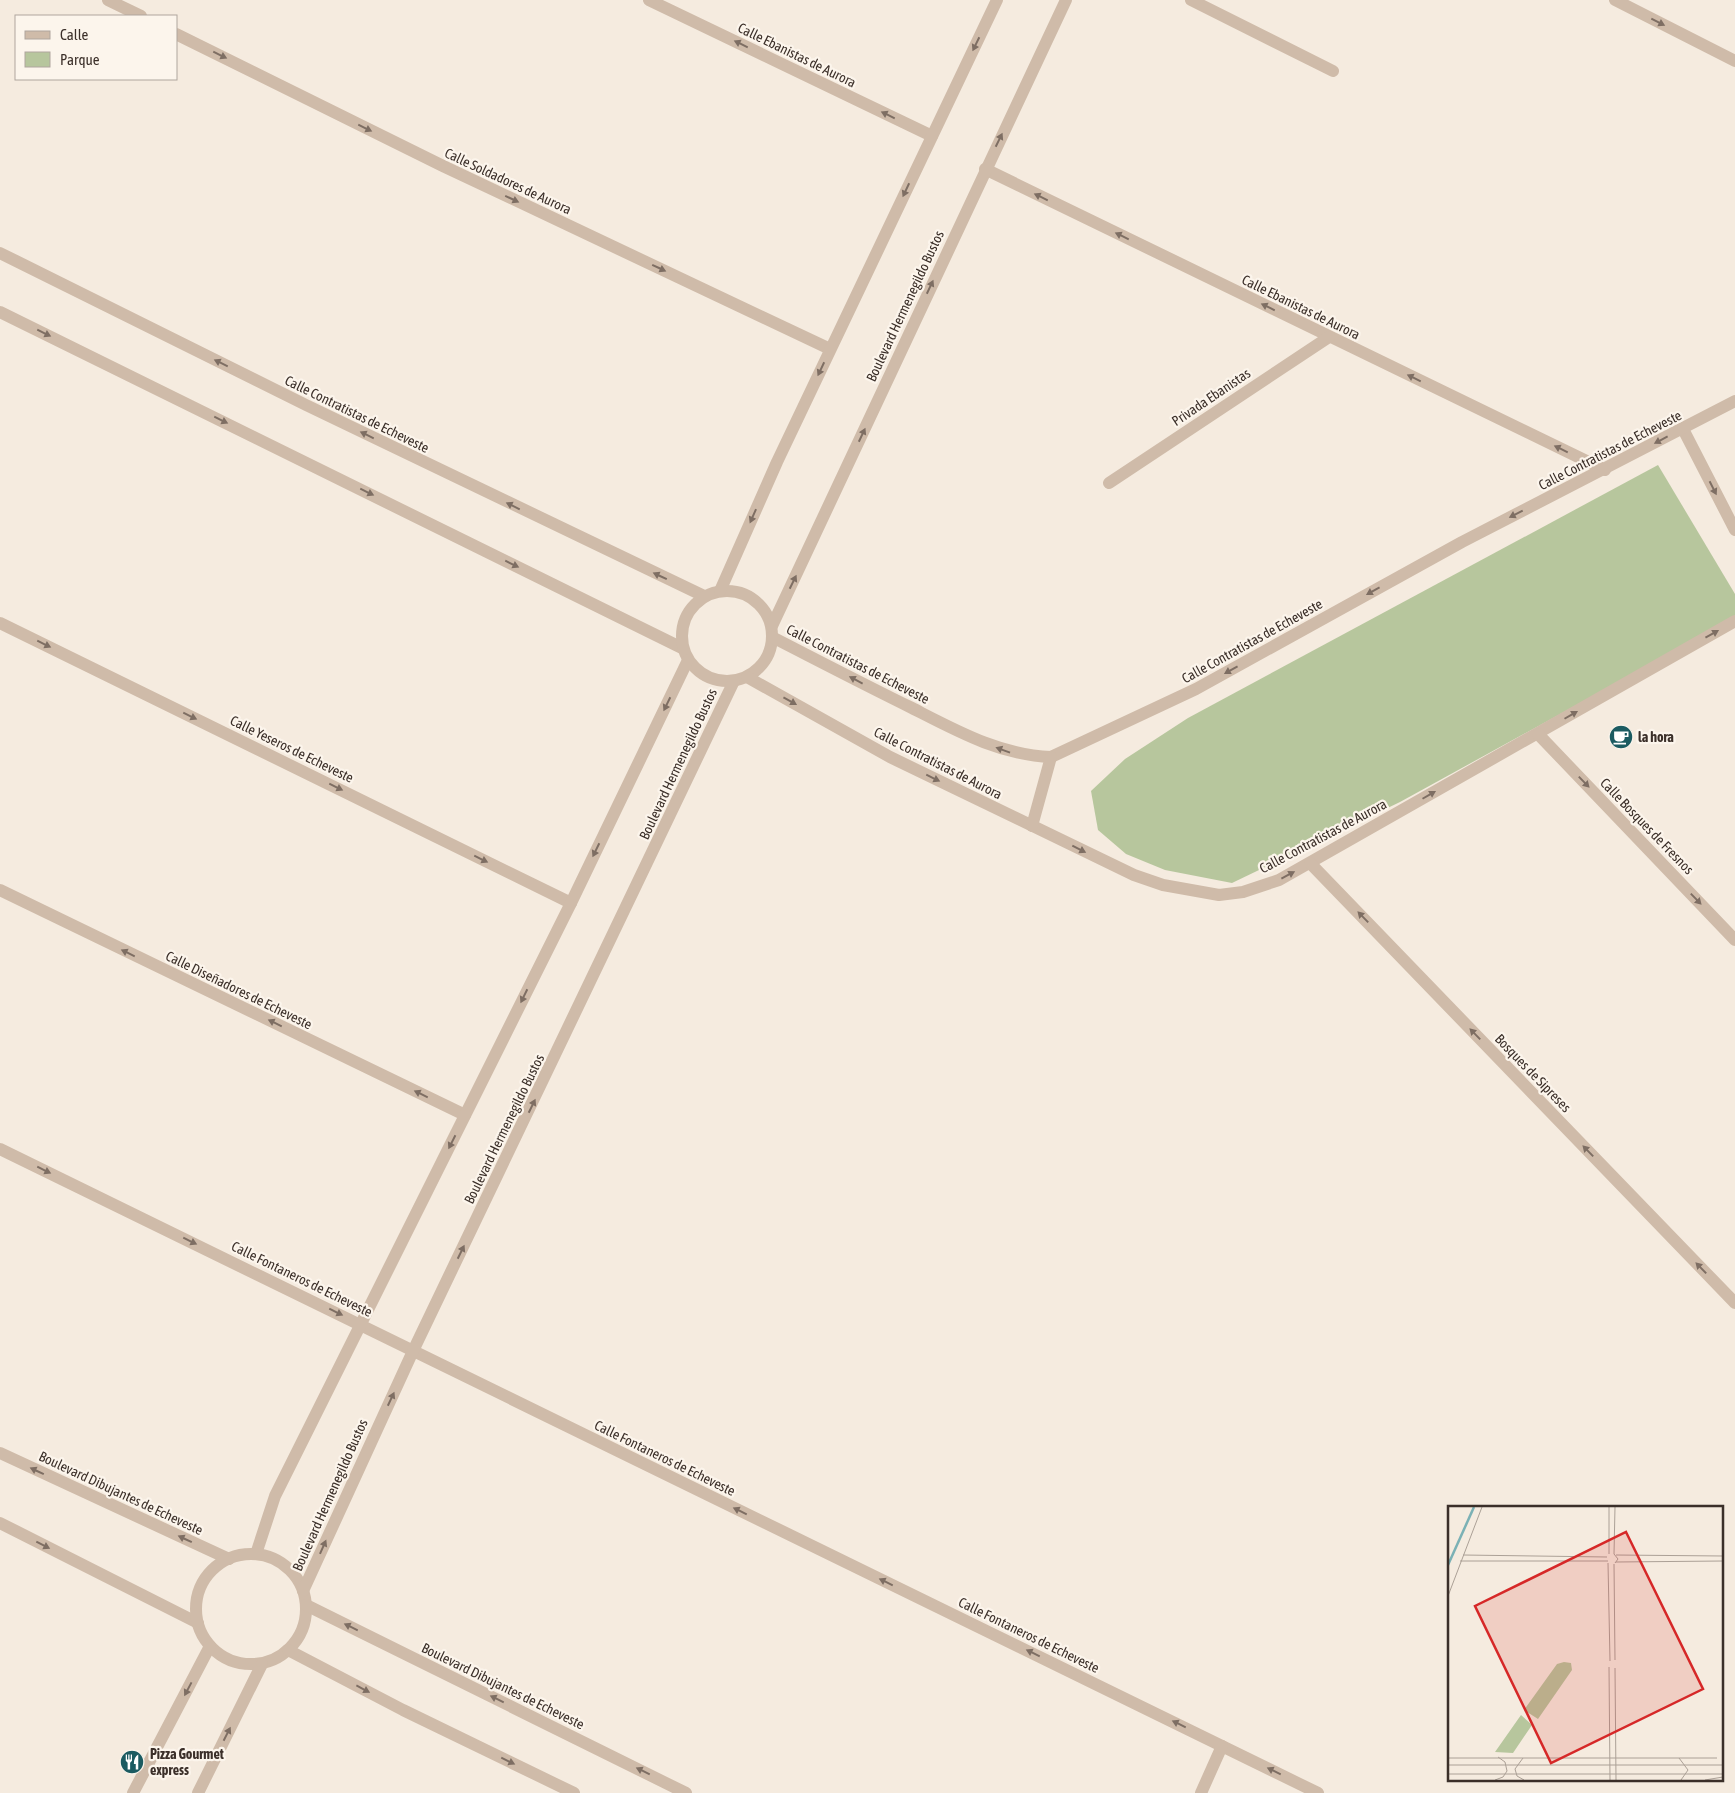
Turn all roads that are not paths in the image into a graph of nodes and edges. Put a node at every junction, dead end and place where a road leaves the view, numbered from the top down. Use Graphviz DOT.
graph roads {
  1 [pos="108,0"];
  2 [pos="650,0"];
  3 [pos="997,0"];
  4 [pos="1066,0"];
  5 [pos="1191,0"];
  6 [pos="1615,0"];
  7 [pos="139,15"];
  8 [pos="178,35"];
  9 [pos="1735,61"];
  10 [pos="1333,71"];
  11 [pos="932,136"];
  12 [pos="985,169"];
  13 [pos="0,253"];
  14 [pos="0,312"];
  15 [pos="1329,337"];
  16 [pos="830,349"];
  17 [pos="1735,401"];
  18 [pos="1683,429"];
  19 [pos="1605,470"];
  20 [pos="1109,483"];
  21 [pos="1735,530"];
  22 [pos="720,591"];
  23 [pos="704,596"];
  24 [pos="1735,621"];
  25 [pos="0,623"];
  26 [pos="772,631"];
  27 [pos="685,654"];
  28 [pos="747,677"];
  29 [pos="734,681"];
  30 [pos="1538,734"];
  31 [pos="1051,756"];
  32 [pos="1032,826"];
  33 [pos="1310,863"];
  34 [pos="0,890"];
  35 [pos="571,903"];
  36 [pos="1735,940"];
  37 [pos="465,1115"];
  38 [pos="0,1149"];
  39 [pos="1735,1303"];
  40 [pos="360,1324"];
  41 [pos="413,1351"];
  42 [pos="0,1453"];
  43 [pos="0,1523"];
  44 [pos="256,1554"];
  45 [pos="229,1559"];
  46 [pos="303,1591"];
  47 [pos="306,1605"];
  48 [pos="198,1623"];
  49 [pos="210,1646"];
  50 [pos="288,1650"];
  51 [pos="262,1664"];
  52 [pos="1222,1746"];
  53 [pos="133,1793"];
  54 [pos="198,1793"];
  55 [pos="574,1793"];
  56 [pos="686,1793"];
  57 [pos="1200,1793"];
  58 [pos="1318,1793"];
  1 -- 7 [label="street"];
  11 -- 2 [label="street, Calle Ebanistas de Aurora, one-way"];
  3 -- 11 [label="street, one-way"];
  12 -- 4 [label="street, Boulevard Hermenegildo Bustos, one-way"];
  5 -- 10 [label="street"];
  6 -- 9 [label="street, one-way"];
  8 -- 16 [label="street, Calle Soldadores de Aurora, one-way"];
  11 -- 16 [label="street, one-way"];
  15 -- 12 [label="street, Calle Ebanistas de Aurora, one-way"];
  26 -- 12 [label="street, Boulevard Hermenegildo Bustos, one-way"];
  23 -- 13 [label="street, Calle Contratistas de Echeveste, one-way"];
  14 -- 27 [label="street, one-way"];
  19 -- 15 [label="street, Calle Ebanistas de Aurora, one-way"];
  15 -- 20 [label="street, Privada Ebanistas"];
  16 -- 22 [label="street, one-way"];
  17 -- 18 [label="street, Calle Contratistas de Echeveste"];
  18 -- 19 [label="street, Calle Contratistas de Echeveste, one-way"];
  18 -- 21 [label="street, one-way"];
  19 -- 31 [label="street, Calle Contratistas de Echeveste, one-way"];
  22 -- 23 [label="street"];
  22 -- 26 [label="street"];
  23 -- 27 [label="street"];
  30 -- 24 [label="street, Calle Contratistas de Aurora, one-way"];
  25 -- 35 [label="street, Calle Yeseros de Echeveste, one-way"];
  26 -- 28 [label="street"];
  31 -- 26 [label="street, Calle Contratistas de Echeveste, one-way"];
  27 -- 29 [label="street"];
  27 -- 35 [label="street, one-way"];
  28 -- 29 [label="street"];
  28 -- 32 [label="street, Calle Contratistas de Aurora, one-way"];
  41 -- 29 [label="street, Boulevard Hermenegildo Bustos, one-way"];
  33 -- 30 [label="street, Calle Contratistas de Aurora, one-way"];
  30 -- 36 [label="street, Calle Bosques de Fresnos, one-way"];
  31 -- 32 [label="street"];
  32 -- 33 [label="street, Calle Contratistas de Aurora, one-way"];
  39 -- 33 [label="street, Bosques de Sipreses, one-way"];
  37 -- 34 [label="street, Calle Diseñadores de Echeveste, one-way"];
  35 -- 37 [label="street, one-way"];
  37 -- 40 [label="street, one-way"];
  38 -- 40 [label="street, Calle Fontaneros de Echeveste, one-way"];
  40 -- 41 [label="street, Calle Fontaneros de Echeveste"];
  40 -- 44 [label="street"];
  46 -- 41 [label="street, Boulevard Hermenegildo Bustos, one-way"];
  52 -- 41 [label="street, Calle Fontaneros de Echeveste, one-way"];
  45 -- 42 [label="street, Boulevard Dibujantes de Echeveste, one-way"];
  43 -- 48 [label="street, one-way"];
  44 -- 45 [label="street"];
  44 -- 46 [label="street"];
  45 -- 48 [label="street"];
  46 -- 47 [label="street"];
  47 -- 50 [label="street"];
  56 -- 47 [label="street, Boulevard Dibujantes de Echeveste, one-way"];
  48 -- 49 [label="street"];
  49 -- 51 [label="street"];
  49 -- 53 [label="street, one-way"];
  50 -- 51 [label="street"];
  50 -- 55 [label="street, one-way"];
  54 -- 51 [label="street, one-way"];
  52 -- 57 [label="street"];
  58 -- 52 [label="street, Calle Fontaneros de Echeveste, one-way"];
}
